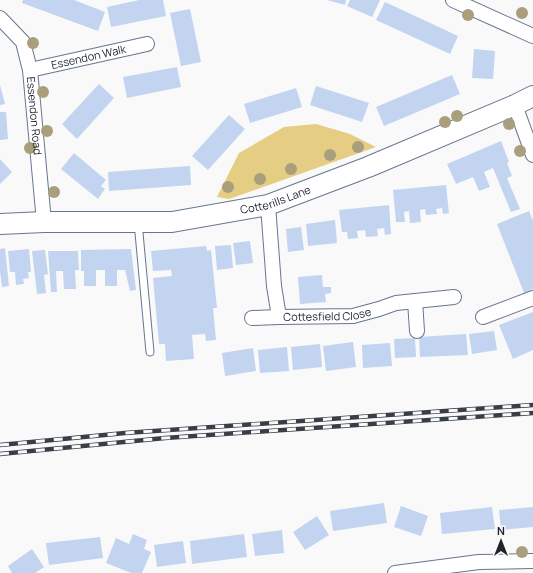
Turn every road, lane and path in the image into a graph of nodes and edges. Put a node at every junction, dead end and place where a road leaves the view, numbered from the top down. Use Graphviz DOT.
graph roads {
  1 [pos="453,0"];
  2 [pos="0,18"];
  3 [pos="533,36"];
  4 [pos="147,44"];
  5 [pos="30,70"];
  6 [pos="533,96"];
  7 [pos="515,105"];
  8 [pos="533,155"];
  9 [pos="268,205"];
  10 [pos="44,222"];
  11 [pos="138,222"];
  12 [pos="0,224"];
  13 [pos="454,297"];
  14 [pos="533,298"];
  15 [pos="415,301"];
  16 [pos="483,317"];
  17 [pos="252,318"];
  18 [pos="279,318"];
  19 [pos="417,331"];
  20 [pos="150,352"];
  21 [pos="533,560"];
  22 [pos="395,573"];
  1 -- 3 [label="street"];
  2 -- 5 [label="street, Essendon Road"];
  4 -- 5 [label="street, Essendon Walk"];
  5 -- 10 [label="street, Essendon Road"];
  6 -- 7 [label="street, Cotterills Lane"];
  7 -- 8 [label="street"];
  7 -- 9 [label="street, Cotterills Lane"];
  9 -- 11 [label="street, Cotterills Lane"];
  9 -- 18 [label="street, Cottesfield Close"];
  10 -- 11 [label="street, Cotterills Lane"];
  10 -- 12 [label="street, Cotterills Lane"];
  11 -- 20 [label="lane"];
  13 -- 15 [label="street, Cottesfield Close"];
  14 -- 16 [label="street"];
  15 -- 18 [label="street, Cottesfield Close"];
  15 -- 19 [label="street"];
  17 -- 18 [label="street"];
  21 -- 22 [label="street"];
}
